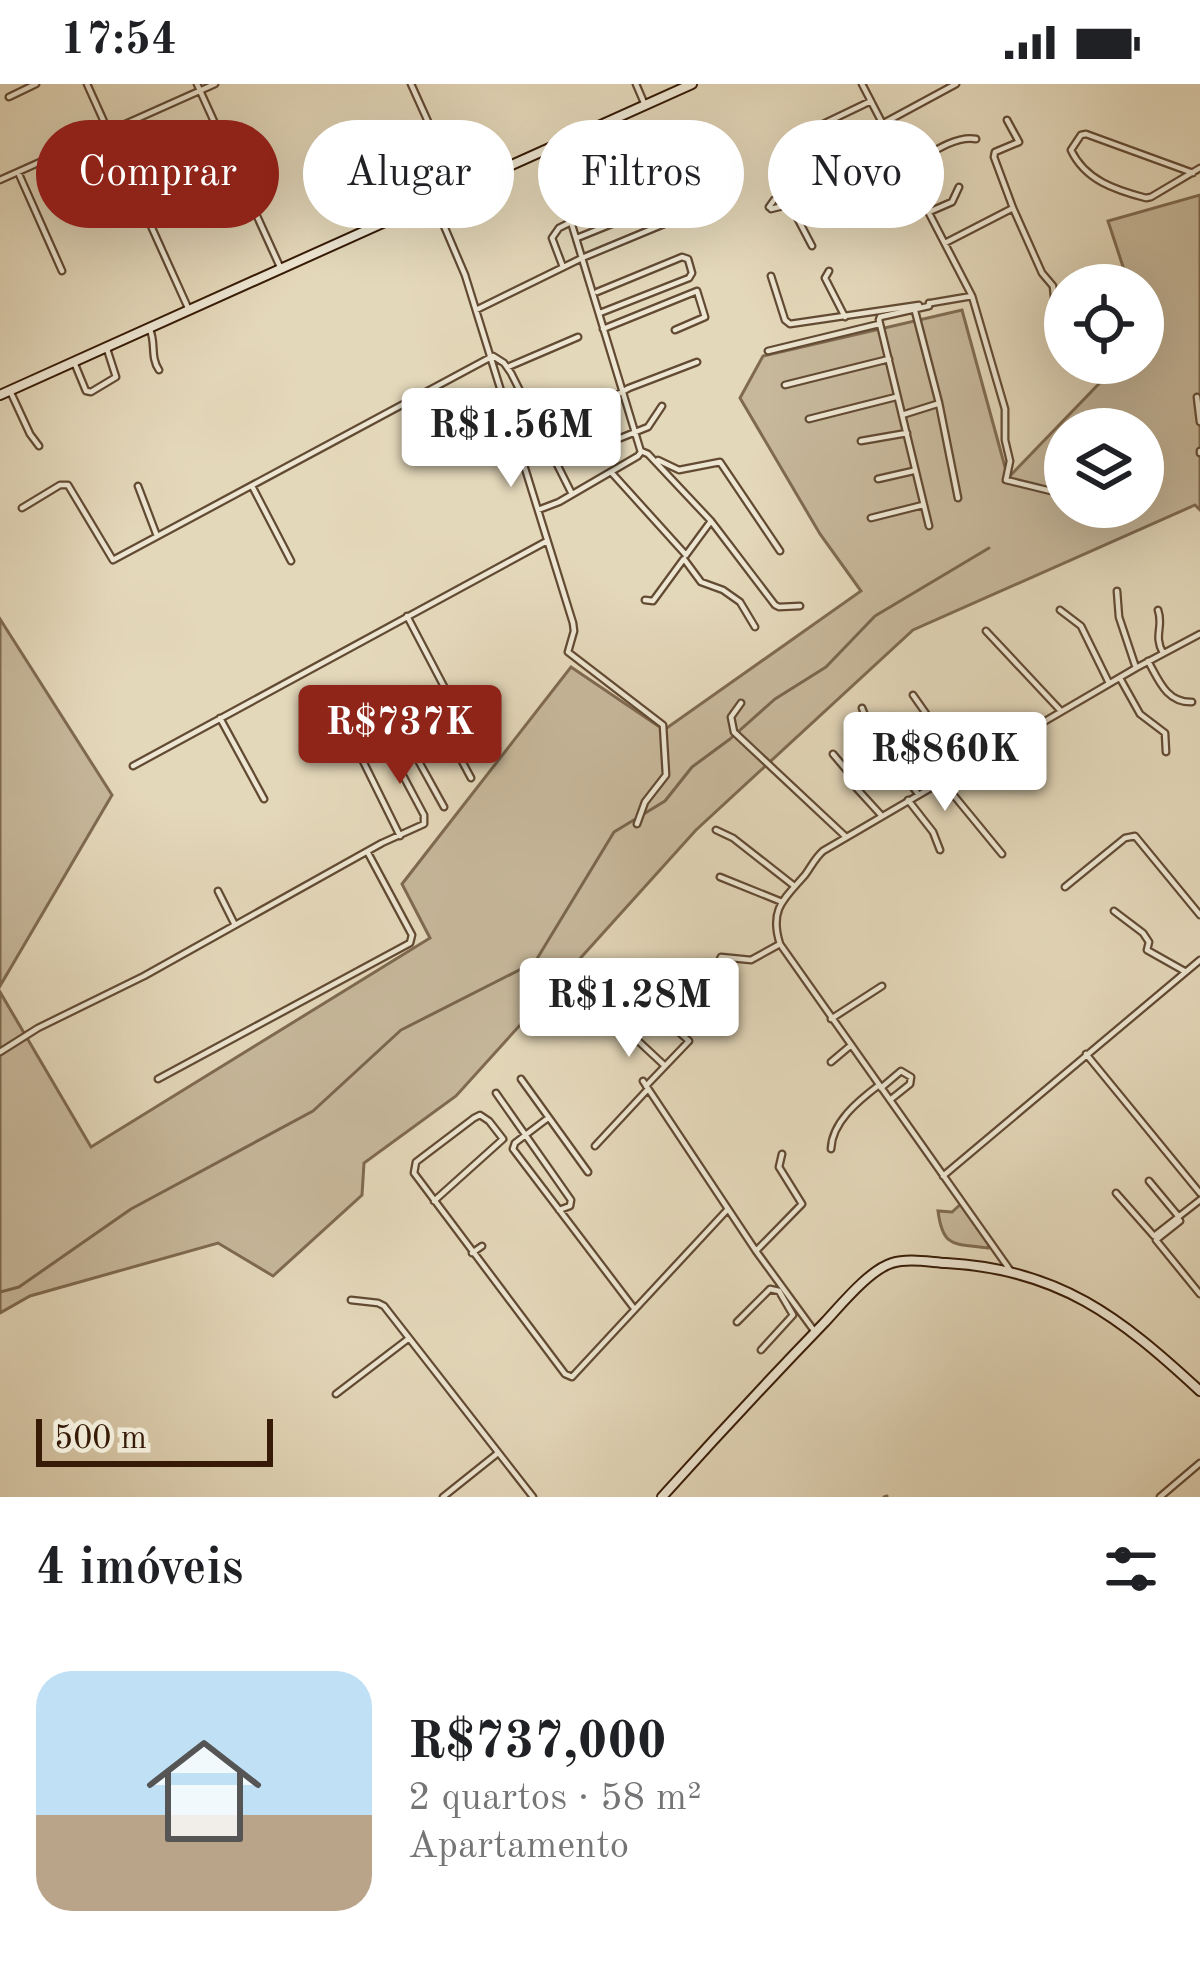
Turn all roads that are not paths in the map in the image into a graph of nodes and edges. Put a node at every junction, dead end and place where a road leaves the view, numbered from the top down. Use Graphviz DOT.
graph roads {
  1 [pos="36,84"];
  2 [pos="87,84"];
  3 [pos="215,84"];
  4 [pos="411,84"];
  5 [pos="636,84"];
  6 [pos="692,84"];
  7 [pos="862,84"];
  8 [pos="956,84"];
  9 [pos="198,87"];
  10 [pos="9,97"];
  11 [pos="871,101"];
  12 [pos="645,105"];
  13 [pos="104,120"];
  14 [pos="133,120"];
  15 [pos="427,120"];
  16 [pos="831,120"];
  17 [pos="880,120"];
  18 [pos="889,120"];
  19 [pos="1007,121"];
  20 [pos="976,139"];
  21 [pos="944,148"];
  22 [pos="36,164"];
  23 [pos="514,164"];
  24 [pos="1197,170"];
  25 [pos="18,172"];
  26 [pos="0,181"];
  27 [pos="959,187"];
  28 [pos="944,205"];
  29 [pos="1013,208"];
  30 [pos="152,228"];
  31 [pos="371,228"];
  32 [pos="445,228"];
  33 [pos="559,228"];
  34 [pos="573,228"];
  35 [pos="603,228"];
  36 [pos="654,228"];
  37 [pos="802,228"];
  38 [pos="937,228"];
  39 [pos="577,239"];
  40 [pos="945,243"];
  41 [pos="812,246"];
  42 [pos="582,258"];
  43 [pos="563,267"];
  44 [pos="281,269"];
  45 [pos="62,272"];
  46 [pos="829,272"];
  47 [pos="1044,275"];
  48 [pos="771,276"];
  49 [pos="597,292"];
  50 [pos="972,296"];
  51 [pos="929,303"];
  52 [pos="914,309"];
  53 [pos="189,310"];
  54 [pos="476,310"];
  55 [pos="598,314"];
  56 [pos="845,317"];
  57 [pos="880,323"];
  58 [pos="149,328"];
  59 [pos="603,329"];
  60 [pos="674,330"];
  61 [pos="578,337"];
  62 [pos="106,347"];
  63 [pos="768,351"];
  64 [pos="489,357"];
  65 [pos="889,359"];
  66 [pos="74,362"];
  67 [pos="697,362"];
  68 [pos="508,367"];
  69 [pos="159,370"];
  70 [pos="785,385"];
  71 [pos="10,390"];
  72 [pos="622,392"];
  73 [pos="0,395"];
  74 [pos="417,395"];
  75 [pos="898,397"];
  76 [pos="1197,397"];
  77 [pos="939,403"];
  78 [pos="662,406"];
  79 [pos="902,415"];
  80 [pos="809,419"];
  81 [pos="1200,422"];
  82 [pos="635,431"];
  83 [pos="907,433"];
  84 [pos="577,437"];
  85 [pos="861,440"];
  86 [pos="603,445"];
  87 [pos="39,446"];
  88 [pos="645,452"];
  89 [pos="463,457"];
  90 [pos="916,470"];
  91 [pos="611,472"];
  92 [pos="878,478"];
  93 [pos="251,484"];
  94 [pos="137,486"];
  95 [pos="1044,488"];
  96 [pos="572,494"];
  97 [pos="958,498"];
  98 [pos="924,505"];
  99 [pos="22,508"];
  100 [pos="538,510"];
  101 [pos="871,518"];
  102 [pos="711,520"];
  103 [pos="929,526"];
  104 [pos="157,536"];
  105 [pos="547,541"];
  106 [pos="780,550"];
  107 [pos="685,557"];
  108 [pos="291,561"];
  109 [pos="1117,591"];
  110 [pos="645,600"];
  111 [pos="800,606"];
  112 [pos="1060,610"];
  113 [pos="1158,610"];
  114 [pos="407,616"];
  115 [pos="755,627"];
  116 [pos="986,631"];
  117 [pos="1200,634"];
  118 [pos="1163,653"];
  119 [pos="1148,662"];
  120 [pos="1136,668"];
  121 [pos="1120,677"];
  122 [pos="1109,684"];
  123 [pos="914,695"];
  124 [pos="1192,702"];
  125 [pos="740,703"];
  126 [pos="862,708"];
  127 [pos="1061,711"];
  128 [pos="220,718"];
  129 [pos="419,718"];
  130 [pos="425,726"];
  131 [pos="1166,752"];
  132 [pos="833,754"];
  133 [pos="363,761"];
  134 [pos="133,766"];
  135 [pos="964,768"];
  136 [pos="471,778"];
  137 [pos="942,781"];
  138 [pos="918,794"];
  139 [pos="263,799"];
  140 [pos="908,800"];
  141 [pos="444,807"];
  142 [pos="881,815"];
  143 [pos="637,824"];
  144 [pos="716,830"];
  145 [pos="400,836"];
  146 [pos="845,836"];
  147 [pos="940,850"];
  148 [pos="368,853"];
  149 [pos="1002,854"];
  150 [pos="720,877"];
  151 [pos="794,885"];
  152 [pos="1065,886"];
  153 [pos="218,890"];
  154 [pos="782,902"];
  155 [pos="1114,911"];
  156 [pos="1200,914"];
  157 [pos="235,925"];
  158 [pos="780,944"];
  159 [pos="1200,960"];
  160 [pos="1186,972"];
  161 [pos="882,986"];
  162 [pos="704,998"];
  163 [pos="644,1001"];
  164 [pos="831,1018"];
  165 [pos="620,1024"];
  166 [pos="851,1044"];
  167 [pos="0,1052"];
  168 [pos="1086,1054"];
  169 [pos="831,1062"];
  170 [pos="665,1066"];
  171 [pos="158,1079"];
  172 [pos="521,1079"];
  173 [pos="646,1085"];
  174 [pos="880,1086"];
  175 [pos="496,1093"];
  176 [pos="890,1100"];
  177 [pos="548,1118"];
  178 [pos="525,1136"];
  179 [pos="595,1146"];
  180 [pos="831,1149"];
  181 [pos="782,1154"];
  182 [pos="588,1172"];
  183 [pos="943,1175"];
  184 [pos="1149,1180"];
  185 [pos="1116,1193"];
  186 [pos="1200,1197"];
  187 [pos="434,1201"];
  188 [pos="728,1209"];
  189 [pos="559,1210"];
  190 [pos="1180,1219"];
  191 [pos="482,1246"];
  192 [pos="756,1251"];
  193 [pos="472,1253"];
  194 [pos="1010,1270"];
  195 [pos="1200,1294"];
  196 [pos="787,1298"];
  197 [pos="351,1300"];
  198 [pos="634,1309"];
  199 [pos="737,1322"];
  200 [pos="815,1332"];
  201 [pos="409,1338"];
  202 [pos="761,1350"];
  203 [pos="1200,1391"];
  204 [pos="336,1394"];
  205 [pos="499,1454"];
  206 [pos="1200,1463"];
  207 [pos="443,1497"];
  208 [pos="533,1497"];
  209 [pos="662,1497"];
  210 [pos="1160,1497"];
  1 -- 10 [label="street"];
  2 -- 13 [label="street"];
  3 -- 9 [label="street"];
  4 -- 15 [label="street"];
  5 -- 12 [label="street"];
  6 -- 12 [label="street"];
  7 -- 11 [label="street"];
  8 -- 18 [label="street"];
  9 -- 14 [label="street"];
  9 -- 44 [label="street"];
  11 -- 16 [label="street"];
  11 -- 17 [label="street"];
  12 -- 23 [label="street"];
  19 -- 29 [label="street"];
  20 -- 21 [label="street"];
  22 -- 25 [label="street"];
  24 -- 24 [label="street"];
  25 -- 26 [label="street"];
  25 -- 45 [label="street"];
  27 -- 28 [label="street"];
  29 -- 40 [label="street"];
  29 -- 47 [label="street"];
  30 -- 53 [label="street"];
  31 -- 44 [label="street"];
  32 -- 54 [label="street"];
  33 -- 43 [label="street"];
  34 -- 39 [label="street"];
  35 -- 39 [label="street"];
  36 -- 42 [label="street"];
  37 -- 41 [label="street"];
  38 -- 40 [label="street"];
  39 -- 42 [label="street"];
  40 -- 50 [label="street"];
  42 -- 43 [label="street"];
  42 -- 55 [label="street"];
  43 -- 54 [label="street"];
  44 -- 53 [label="street"];
  46 -- 56 [label="street"];
  48 -- 56 [label="street"];
  49 -- 55 [label="street"];
  50 -- 51 [label="street"];
  50 -- 95 [label="street"];
  51 -- 52 [label="street"];
  51 -- 56 [label="street"];
  52 -- 57 [label="street"];
  52 -- 77 [label="street"];
  53 -- 58 [label="street"];
  54 -- 64 [label="street"];
  55 -- 59 [label="street"];
  57 -- 63 [label="street"];
  57 -- 65 [label="street"];
  58 -- 62 [label="street"];
  58 -- 69 [label="street"];
  59 -- 60 [label="street"];
  59 -- 72 [label="street"];
  61 -- 68 [label="street"];
  62 -- 66 [label="street"];
  62 -- 66 [label="street"];
  64 -- 68 [label="street"];
  64 -- 74 [label="street"];
  64 -- 100 [label="street"];
  65 -- 70 [label="street"];
  65 -- 75 [label="street"];
  66 -- 71 [label="street"];
  67 -- 72 [label="street"];
  68 -- 96 [label="street"];
  71 -- 73 [label="street"];
  71 -- 87 [label="street"];
  72 -- 82 [label="street"];
  72 -- 84 [label="street"];
  74 -- 89 [label="street"];
  74 -- 93 [label="street"];
  75 -- 79 [label="street"];
  75 -- 80 [label="street"];
  76 -- 81 [label="street"];
  77 -- 79 [label="street"];
  77 -- 97 [label="street"];
  78 -- 82 [label="street"];
  79 -- 83 [label="street"];
  82 -- 86 [label="street"];
  82 -- 88 [label="street"];
  83 -- 85 [label="street"];
  83 -- 90 [label="street"];
  88 -- 91 [label="street"];
  88 -- 102 [label="street"];
  88 -- 106 [label="street"];
  90 -- 92 [label="street"];
  90 -- 98 [label="street"];
  91 -- 96 [label="street"];
  91 -- 107 [label="street"];
  93 -- 104 [label="street"];
  93 -- 108 [label="street"];
  94 -- 104 [label="street"];
  96 -- 100 [label="street"];
  98 -- 101 [label="street"];
  98 -- 103 [label="street"];
  99 -- 104 [label="street"];
  100 -- 105 [label="street"];
  102 -- 107 [label="street"];
  102 -- 111 [label="street"];
  105 -- 114 [label="street"];
  105 -- 143 [label="street"];
  107 -- 110 [label="street"];
  107 -- 115 [label="street"];
  109 -- 120 [label="street"];
  112 -- 122 [label="street"];
  113 -- 118 [label="street"];
  114 -- 128 [label="street"];
  114 -- 129 [label="street"];
  116 -- 127 [label="street"];
  117 -- 118 [label="street"];
  118 -- 119 [label="street"];
  119 -- 120 [label="street"];
  119 -- 124 [label="street"];
  120 -- 121 [label="street"];
  121 -- 122 [label="street"];
  121 -- 131 [label="street"];
  122 -- 127 [label="street"];
  123 -- 135 [label="street"];
  125 -- 146 [label="street"];
  126 -- 138 [label="street"];
  127 -- 135 [label="street"];
  128 -- 134 [label="street"];
  128 -- 139 [label="street"];
  129 -- 130 [label="street"];
  129 -- 145 [label="street"];
  130 -- 136 [label="street"];
  130 -- 141 [label="street"];
  132 -- 142 [label="street"];
  133 -- 145 [label="street"];
  135 -- 137 [label="street"];
  137 -- 138 [label="street"];
  137 -- 149 [label="street"];
  138 -- 140 [label="street"];
  140 -- 142 [label="street"];
  140 -- 147 [label="street"];
  142 -- 146 [label="street"];
  144 -- 151 [label="street"];
  145 -- 148 [label="street"];
  146 -- 151 [label="street"];
  148 -- 157 [label="street"];
  148 -- 171 [label="street"];
  150 -- 154 [label="street"];
  151 -- 154 [label="street"];
  152 -- 156 [label="street"];
  153 -- 157 [label="street"];
  154 -- 158 [label="street"];
  155 -- 160 [label="street"];
  157 -- 167 [label="street"];
  158 -- 162 [label="street"];
  158 -- 164 [label="street"];
  159 -- 160 [label="street"];
  160 -- 168 [label="street"];
  161 -- 164 [label="street"];
  163 -- 170 [label="street"];
  164 -- 166 [label="street"];
  165 -- 170 [label="street"];
  166 -- 169 [label="street"];
  166 -- 174 [label="street"];
  168 -- 183 [label="street"];
  168 -- 186 [label="street"];
  170 -- 173 [label="street"];
  172 -- 177 [label="street"];
  173 -- 179 [label="street"];
  173 -- 188 [label="street"];
  174 -- 176 [label="street"];
  174 -- 176 [label="street"];
  174 -- 180 [label="street"];
  175 -- 178 [label="street"];
  176 -- 183 [label="street"];
  177 -- 178 [label="street"];
  177 -- 182 [label="street"];
  178 -- 189 [label="street"];
  178 -- 189 [label="street"];
  181 -- 192 [label="street"];
  183 -- 194 [label="street"];
  184 -- 190 [label="street"];
  185 -- 190 [label="street"];
  186 -- 190 [label="street"];
  187 -- 187 [label="street"];
  187 -- 193 [label="street"];
  188 -- 192 [label="street"];
  188 -- 198 [label="street"];
  189 -- 198 [label="street"];
  190 -- 195 [label="street"];
  191 -- 193 [label="street"];
  192 -- 196 [label="street"];
  193 -- 198 [label="street"];
  194 -- 200 [label="street"];
  194 -- 203 [label="street"];
  196 -- 199 [label="street"];
  196 -- 200 [label="street"];
  196 -- 202 [label="street"];
  197 -- 201 [label="street"];
  200 -- 209 [label="street"];
  201 -- 204 [label="street"];
  201 -- 205 [label="street"];
  205 -- 207 [label="street"];
  205 -- 208 [label="street"];
  206 -- 210 [label="street"];
}
